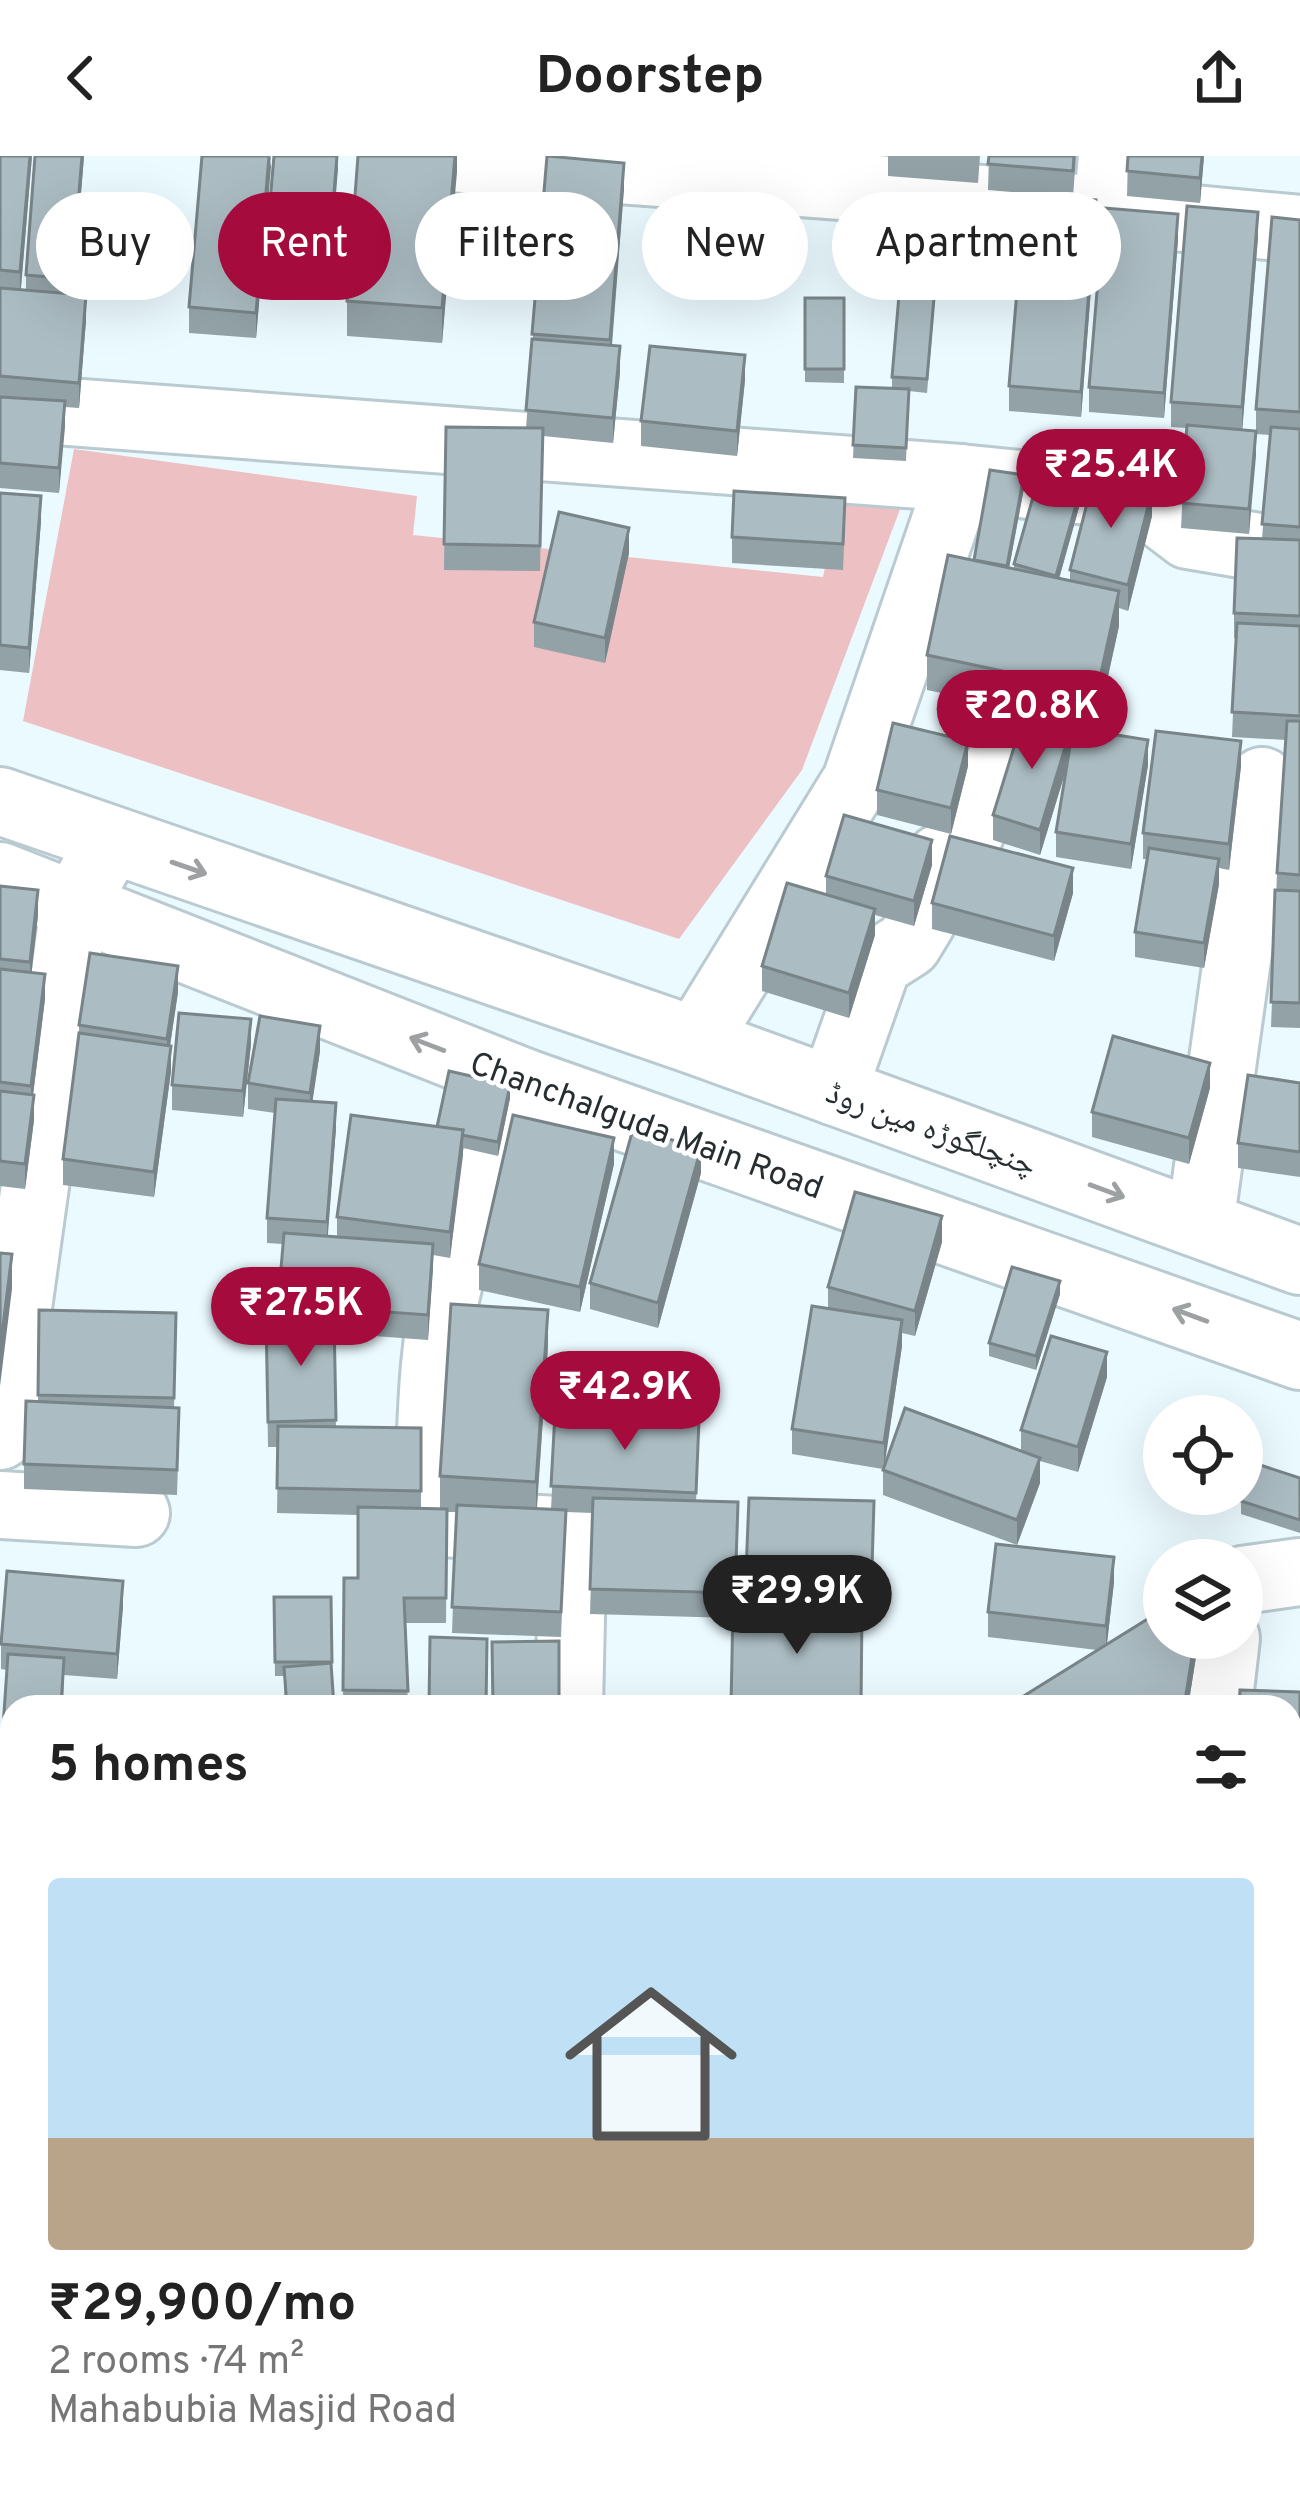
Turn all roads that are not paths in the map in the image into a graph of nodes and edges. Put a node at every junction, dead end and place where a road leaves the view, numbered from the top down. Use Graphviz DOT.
graph roads {
  1 [pos="422,156"];
  2 [pos="857,171"];
  3 [pos="1110,183"];
  4 [pos="1300,229"];
  5 [pos="0,407"];
  6 [pos="960,478"];
  7 [pos="1300,554"];
  8 [pos="1004,751"];
  9 [pos="1262,781"];
  10 [pos="0,801"];
  11 [pos="110,841"];
  12 [pos="0,877"];
  13 [pos="74,907"];
  14 [pos="31,991"];
  15 [pos="696,1041"];
  16 [pos="526,1083"];
  17 [pos="833,1091"];
  18 [pos="1200,1224"];
  19 [pos="1300,1261"];
  20 [pos="1300,1356"];
  21 [pos="0,1436"];
  22 [pos="0,1505"];
  23 [pos="136,1513"];
  24 [pos="1300,1571"];
  25 [pos="1263,1577"];
  26 [pos="1224,1659"];
  27 [pos="569,1695"];
  28 [pos="1219,1695"];
  1 -- 2 [label="street"];
  2 -- 3 [label="street"];
  3 -- 4 [label="street"];
  5 -- 6 [label="street"];
  6 -- 7 [label="street"];
  6 -- 15 [label="street"];
  8 -- 17 [label="street"];
  9 -- 18 [label="street"];
  10 -- 11 [label="street"];
  11 -- 13 [label="street"];
  11 -- 15 [label="street, چنچلگوڑہ مین روڈ, one-way"];
  12 -- 13 [label="street, Chanchalguda Main Road"];
  13 -- 14 [label="street"];
  16 -- 13 [label="street, Chanchalguda Main Road, one-way"];
  14 -- 21 [label="street"];
  15 -- 17 [label="street, چنچلگوڑہ مین روڈ"];
  20 -- 16 [label="street, Chanchalguda Main Road, one-way"];
  16 -- 27 [label="street"];
  17 -- 18 [label="street, چنچلگوڑہ مین روڈ, one-way"];
  18 -- 19 [label="street, چنچلگوڑہ مین روڈ"];
  22 -- 23 [label="street"];
  24 -- 25 [label="street"];
  26 -- 28 [label="street"];
}
